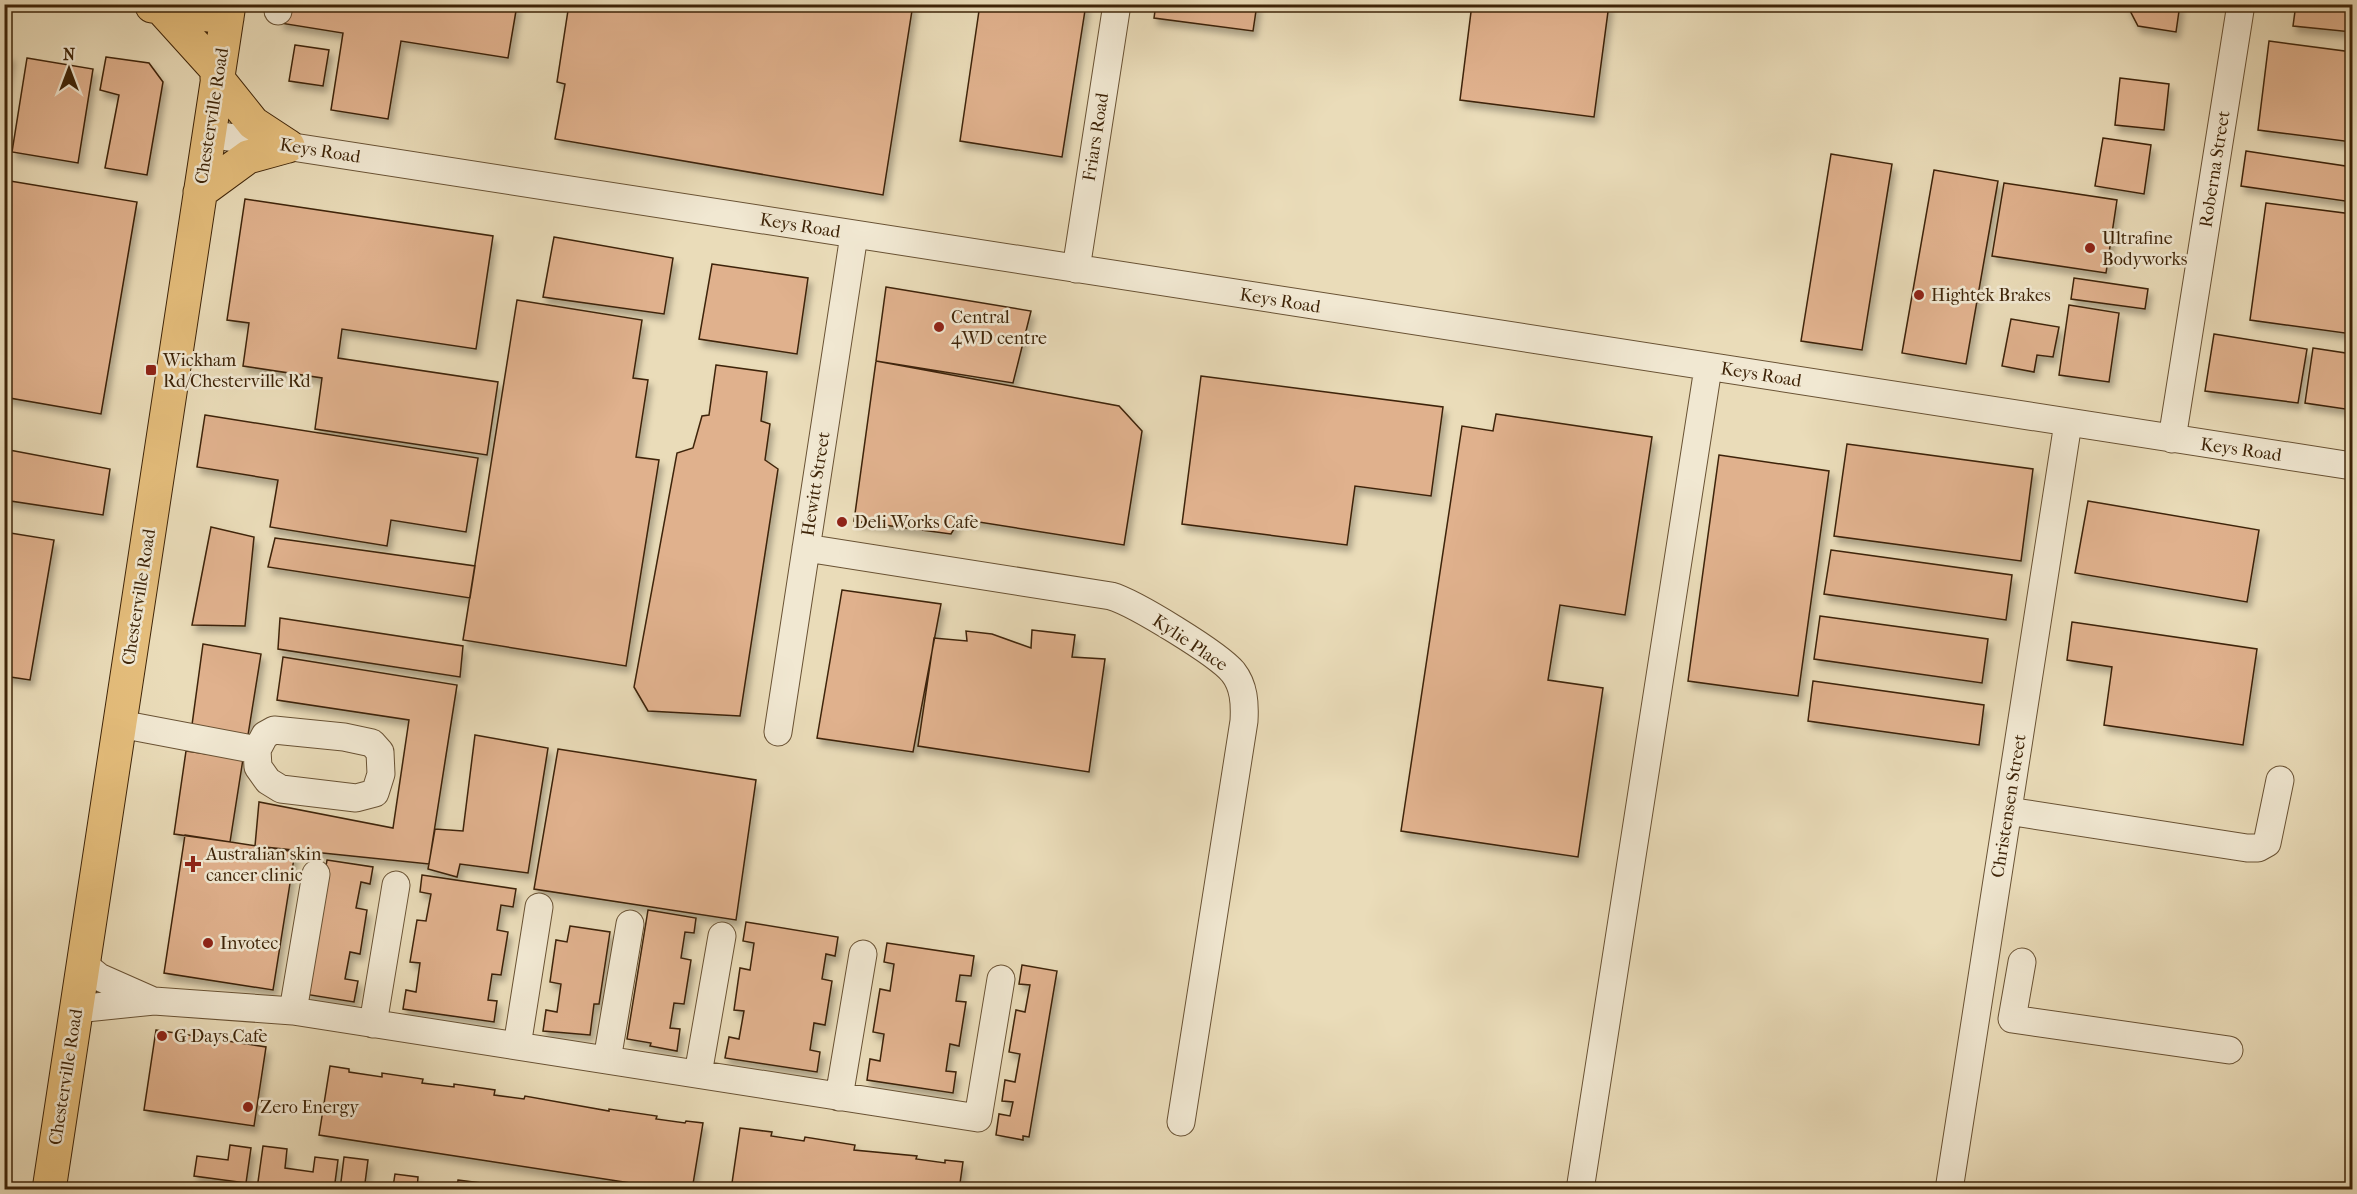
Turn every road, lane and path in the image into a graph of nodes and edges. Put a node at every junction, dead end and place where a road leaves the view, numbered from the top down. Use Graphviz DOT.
graph roads {
  1 [pos="1117,4"];
  2 [pos="2241,4"];
  3 [pos="152,6"];
  4 [pos="228,11"];
  5 [pos="218,75"];
  6 [pos="209,134"];
  7 [pos="288,146"];
  8 [pos="200,192"];
  9 [pos="854,235"];
  10 [pos="1076,269"];
  11 [pos="1708,368"];
  12 [pos="2068,423"];
  13 [pos="2172,439"];
  14 [pos="2352,466"];
  15 [pos="806,548"];
  16 [pos="120,724"];
  17 [pos="778,732"];
  18 [pos="257,750"];
  19 [pos="2280,780"];
  20 [pos="2008,811"];
  21 [pos="316,874"];
  22 [pos="396,885"];
  23 [pos="539,907"];
  24 [pos="630,924"];
  25 [pos="722,936"];
  26 [pos="863,954"];
  27 [pos="83,964"];
  28 [pos="1983,973"];
  29 [pos="1001,979"];
  30 [pos="154,1001"];
  31 [pos="76,1009"];
  32 [pos="293,1011"];
  33 [pos="1977,1013"];
  34 [pos="2012,1019"];
  35 [pos="374,1024"];
  36 [pos="517,1046"];
  37 [pos="2229,1050"];
  38 [pos="607,1060"];
  39 [pos="698,1074"];
  40 [pos="839,1097"];
  41 [pos="1181,1122"];
  42 [pos="49,1190"];
  43 [pos="1580,1190"];
  44 [pos="1949,1190"];
  1 -- 10 [label="street, Friars Road"];
  2 -- 13 [label="street, Roberna Street"];
  3 -- 4 [label="main road"];
  3 -- 5 [label="main road"];
  4 -- 5 [label="main road, Chesterville Road"];
  5 -- 6 [label="main road, Chesterville Road"];
  5 -- 7 [label="main road"];
  6 -- 7 [label="street, Keys Road"];
  6 -- 8 [label="main road, Chesterville Road"];
  7 -- 8 [label="main road"];
  7 -- 9 [label="street, Keys Road"];
  8 -- 16 [label="main road, Chesterville Road"];
  9 -- 10 [label="street, Keys Road"];
  9 -- 15 [label="street, Hewitt Street"];
  10 -- 11 [label="street, Keys Road"];
  11 -- 12 [label="street, Keys Road"];
  11 -- 43 [label="street"];
  12 -- 13 [label="street, Keys Road"];
  12 -- 20 [label="street, Christensen Street"];
  13 -- 14 [label="street, Keys Road"];
  15 -- 17 [label="street, Hewitt Street"];
  15 -- 41 [label="street, Kylie Place"];
  16 -- 18 [label="street"];
  16 -- 27 [label="main road, Chesterville Road"];
  19 -- 20 [label="street"];
  20 -- 28 [label="street, Christensen Street"];
  21 -- 32 [label="street"];
  22 -- 35 [label="street"];
  23 -- 36 [label="street"];
  24 -- 38 [label="street"];
  25 -- 39 [label="street"];
  26 -- 40 [label="street"];
  27 -- 30 [label="street"];
  27 -- 31 [label="main road, Chesterville Road"];
  28 -- 33 [label="street, Christensen Street"];
  28 -- 34 [label="street"];
  29 -- 40 [label="street"];
  30 -- 31 [label="street"];
  30 -- 32 [label="street"];
  31 -- 42 [label="main road, Chesterville Road"];
  32 -- 35 [label="street"];
  33 -- 34 [label="street"];
  33 -- 44 [label="street, Christensen Street"];
  34 -- 37 [label="street"];
  35 -- 36 [label="street"];
  36 -- 38 [label="street"];
  38 -- 39 [label="street"];
  39 -- 40 [label="street"];
}
